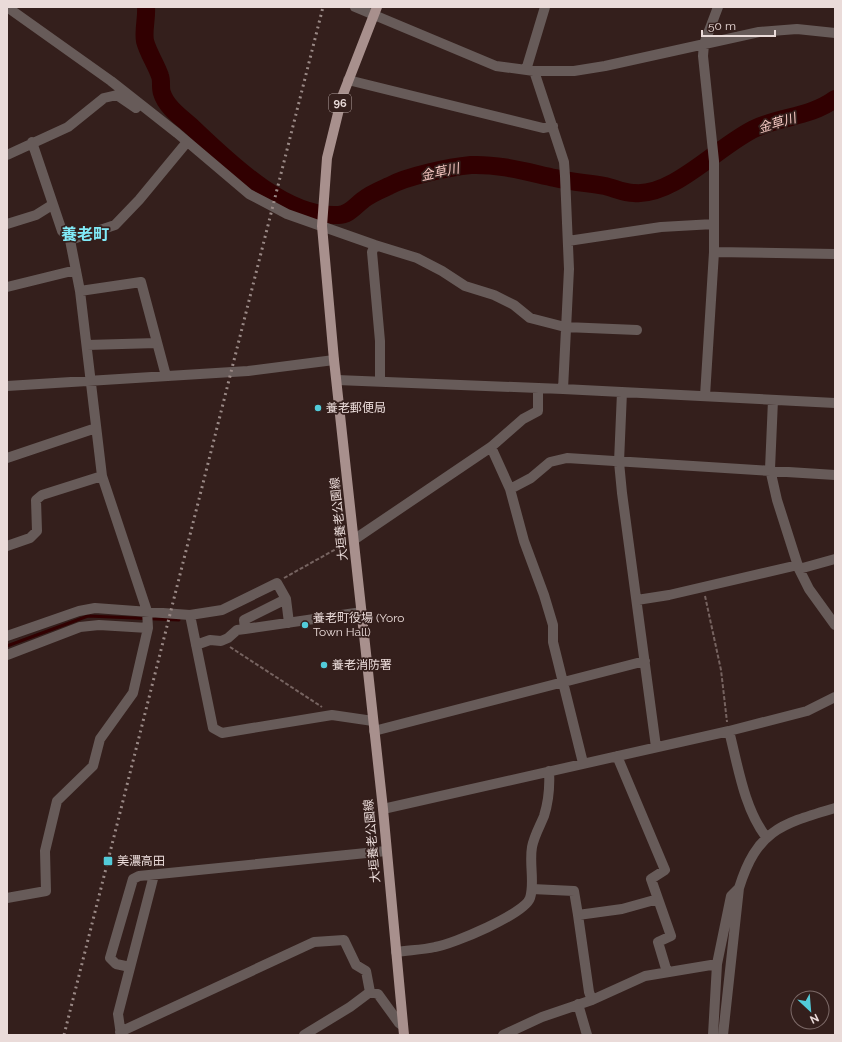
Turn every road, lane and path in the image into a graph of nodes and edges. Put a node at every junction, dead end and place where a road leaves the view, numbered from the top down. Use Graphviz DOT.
graph roads {
  1 [pos="7,7"];
  2 [pos="355,7"];
  3 [pos="545,7"];
  4 [pos="718,7"];
  5 [pos="375,11"];
  6 [pos="835,33"];
  7 [pos="704,44"];
  8 [pos="530,71"];
  9 [pos="348,80"];
  10 [pos="553,126"];
  11 [pos="177,132"];
  12 [pos="32,142"];
  13 [pos="187,142"];
  14 [pos="7,155"];
  15 [pos="52,205"];
  16 [pos="322,222"];
  17 [pos="7,224"];
  18 [pos="714,224"];
  19 [pos="70,240"];
  20 [pos="568,241"];
  21 [pos="375,245"];
  22 [pos="714,252"];
  23 [pos="835,254"];
  24 [pos="76,270"];
  25 [pos="7,287"];
  26 [pos="80,291"];
  27 [pos="565,327"];
  28 [pos="637,330"];
  29 [pos="157,343"];
  30 [pos="87,345"];
  31 [pos="334,360"];
  32 [pos="166,376"];
  33 [pos="337,380"];
  34 [pos="92,381"];
  35 [pos="380,382"];
  36 [pos="7,386"];
  37 [pos="538,388"];
  38 [pos="563,389"];
  39 [pos="622,392"];
  40 [pos="705,396"];
  41 [pos="773,400"];
  42 [pos="835,403"];
  43 [pos="96,428"];
  44 [pos="491,447"];
  45 [pos="7,458"];
  46 [pos="619,462"];
  47 [pos="770,469"];
  48 [pos="835,475"];
  49 [pos="102,476"];
  50 [pos="510,489"];
  51 [pos="355,538"];
  52 [pos="7,546"];
  53 [pos="835,558"];
  54 [pos="799,567"];
  55 [pos="277,583"];
  56 [pos="703,587"];
  57 [pos="286,599"];
  58 [pos="637,600"];
  59 [pos="147,611"];
  60 [pos="362,612"];
  61 [pos="190,615"];
  62 [pos="289,623"];
  63 [pos="835,625"];
  64 [pos="148,628"];
  65 [pos="245,629"];
  66 [pos="7,636"];
  67 [pos="221,641"];
  68 [pos="196,645"];
  69 [pos="7,655"];
  70 [pos="645,661"];
  71 [pos="565,682"];
  72 [pos="835,697"];
  73 [pos="332,715"];
  74 [pos="373,726"];
  75 [pos="729,731"];
  76 [pos="656,747"];
  77 [pos="617,756"];
  78 [pos="584,763"];
  79 [pos="549,771"];
  80 [pos="835,808"];
  81 [pos="383,809"];
  82 [pos="766,837"];
  83 [pos="386,851"];
  84 [pos="154,874"];
  85 [pos="739,888"];
  86 [pos="532,889"];
  87 [pos="7,898"];
  88 [pos="658,899"];
  89 [pos="578,915"];
  90 [pos="396,952"];
  91 [pos="717,964"];
  92 [pos="130,967"];
  93 [pos="667,972"];
  94 [pos="370,992"];
  95 [pos="592,1000"];
  96 [pos="578,1004"];
  97 [pos="404,1030"];
  98 [pos="120,1034"];
  99 [pos="304,1035"];
  100 [pos="503,1035"];
  101 [pos="587,1035"];
  102 [pos="713,1035"];
  103 [pos="723,1035"];
  1 -- 11 [label="street"];
  2 -- 5 [label="street"];
  3 -- 8 [label="street"];
  4 -- 7 [label="street"];
  5 -- 8 [label="street"];
  5 -- 9 [label="main road, 大垣養老公園線 / 96"];
  6 -- 7 [label="street"];
  7 -- 8 [label="street"];
  7 -- 18 [label="street"];
  8 -- 10 [label="street"];
  9 -- 10 [label="street"];
  9 -- 16 [label="main road, 大垣養老公園線 / 96"];
  10 -- 20 [label="street"];
  11 -- 12 [label="street"];
  11 -- 13 [label="street"];
  12 -- 14 [label="street"];
  12 -- 15 [label="street"];
  13 -- 16 [label="street"];
  13 -- 19 [label="street"];
  15 -- 17 [label="street"];
  15 -- 19 [label="street"];
  16 -- 21 [label="street"];
  16 -- 31 [label="main road, 大垣養老公園線 / 96"];
  18 -- 20 [label="street"];
  18 -- 22 [label="street"];
  19 -- 24 [label="street"];
  20 -- 27 [label="street"];
  21 -- 27 [label="street"];
  21 -- 35 [label="street"];
  22 -- 23 [label="street"];
  22 -- 40 [label="street"];
  24 -- 25 [label="street"];
  24 -- 26 [label="street"];
  26 -- 29 [label="street"];
  26 -- 30 [label="street"];
  27 -- 28 [label="street"];
  27 -- 38 [label="street"];
  29 -- 30 [label="street"];
  29 -- 32 [label="street"];
  30 -- 34 [label="street"];
  31 -- 32 [label="street"];
  31 -- 33 [label="main road, 大垣養老公園線 / 96"];
  32 -- 34 [label="street"];
  33 -- 35 [label="street"];
  33 -- 51 [label="main road, 大垣養老公園線 / 96"];
  34 -- 36 [label="street"];
  34 -- 43 [label="street"];
  35 -- 37 [label="street"];
  37 -- 38 [label="street"];
  37 -- 44 [label="street"];
  38 -- 39 [label="street"];
  39 -- 40 [label="street"];
  39 -- 46 [label="street"];
  40 -- 41 [label="street"];
  41 -- 42 [label="street"];
  41 -- 47 [label="street"];
  43 -- 45 [label="street"];
  43 -- 49 [label="street"];
  44 -- 50 [label="street"];
  44 -- 51 [label="street"];
  46 -- 47 [label="street"];
  46 -- 50 [label="street"];
  46 -- 58 [label="street"];
  47 -- 48 [label="street"];
  47 -- 54 [label="street"];
  49 -- 52 [label="street"];
  49 -- 59 [label="street"];
  50 -- 71 [label="street"];
  51 -- 55 [label="path"];
  51 -- 60 [label="main road, 大垣養老公園線 / 96"];
  53 -- 54 [label="street"];
  54 -- 56 [label="street"];
  54 -- 63 [label="street"];
  55 -- 57 [label="street"];
  55 -- 61 [label="street"];
  56 -- 58 [label="street"];
  56 -- 75 [label="path"];
  57 -- 62 [label="street"];
  57 -- 65 [label="street"];
  58 -- 70 [label="street"];
  59 -- 61 [label="street"];
  59 -- 64 [label="street"];
  59 -- 66 [label="street"];
  60 -- 62 [label="street"];
  60 -- 74 [label="main road, 大垣養老公園線 / 96"];
  61 -- 68 [label="street"];
  62 -- 65 [label="street"];
  64 -- 69 [label="street"];
  64 -- 87 [label="street"];
  65 -- 67 [label="street"];
  67 -- 68 [label="street"];
  67 -- 73 [label="path"];
  68 -- 73 [label="street"];
  70 -- 71 [label="street"];
  70 -- 76 [label="street"];
  71 -- 74 [label="street"];
  71 -- 78 [label="street"];
  72 -- 75 [label="street"];
  73 -- 74 [label="street"];
  74 -- 81 [label="main road, 大垣養老公園線 / 96"];
  75 -- 76 [label="street"];
  75 -- 82 [label="street"];
  76 -- 77 [label="street"];
  77 -- 78 [label="street"];
  77 -- 88 [label="street"];
  78 -- 79 [label="street"];
  79 -- 81 [label="street"];
  79 -- 86 [label="street"];
  80 -- 82 [label="street"];
  81 -- 83 [label="main road, 大垣養老公園線 / 96"];
  82 -- 85 [label="street"];
  83 -- 84 [label="street"];
  83 -- 90 [label="main road, 大垣養老公園線 / 96"];
  84 -- 92 [label="street"];
  84 -- 92 [label="street"];
  85 -- 91 [label="street"];
  85 -- 103 [label="street"];
  86 -- 89 [label="street"];
  86 -- 90 [label="street"];
  88 -- 89 [label="street"];
  88 -- 93 [label="street"];
  89 -- 95 [label="street"];
  90 -- 97 [label="main road, 大垣養老公園線 / 96"];
  91 -- 93 [label="street"];
  91 -- 102 [label="street"];
  92 -- 98 [label="street"];
  93 -- 95 [label="street"];
  94 -- 97 [label="street"];
  94 -- 98 [label="street"];
  94 -- 99 [label="street"];
  95 -- 96 [label="street"];
  96 -- 100 [label="street"];
  96 -- 101 [label="street"];
}
